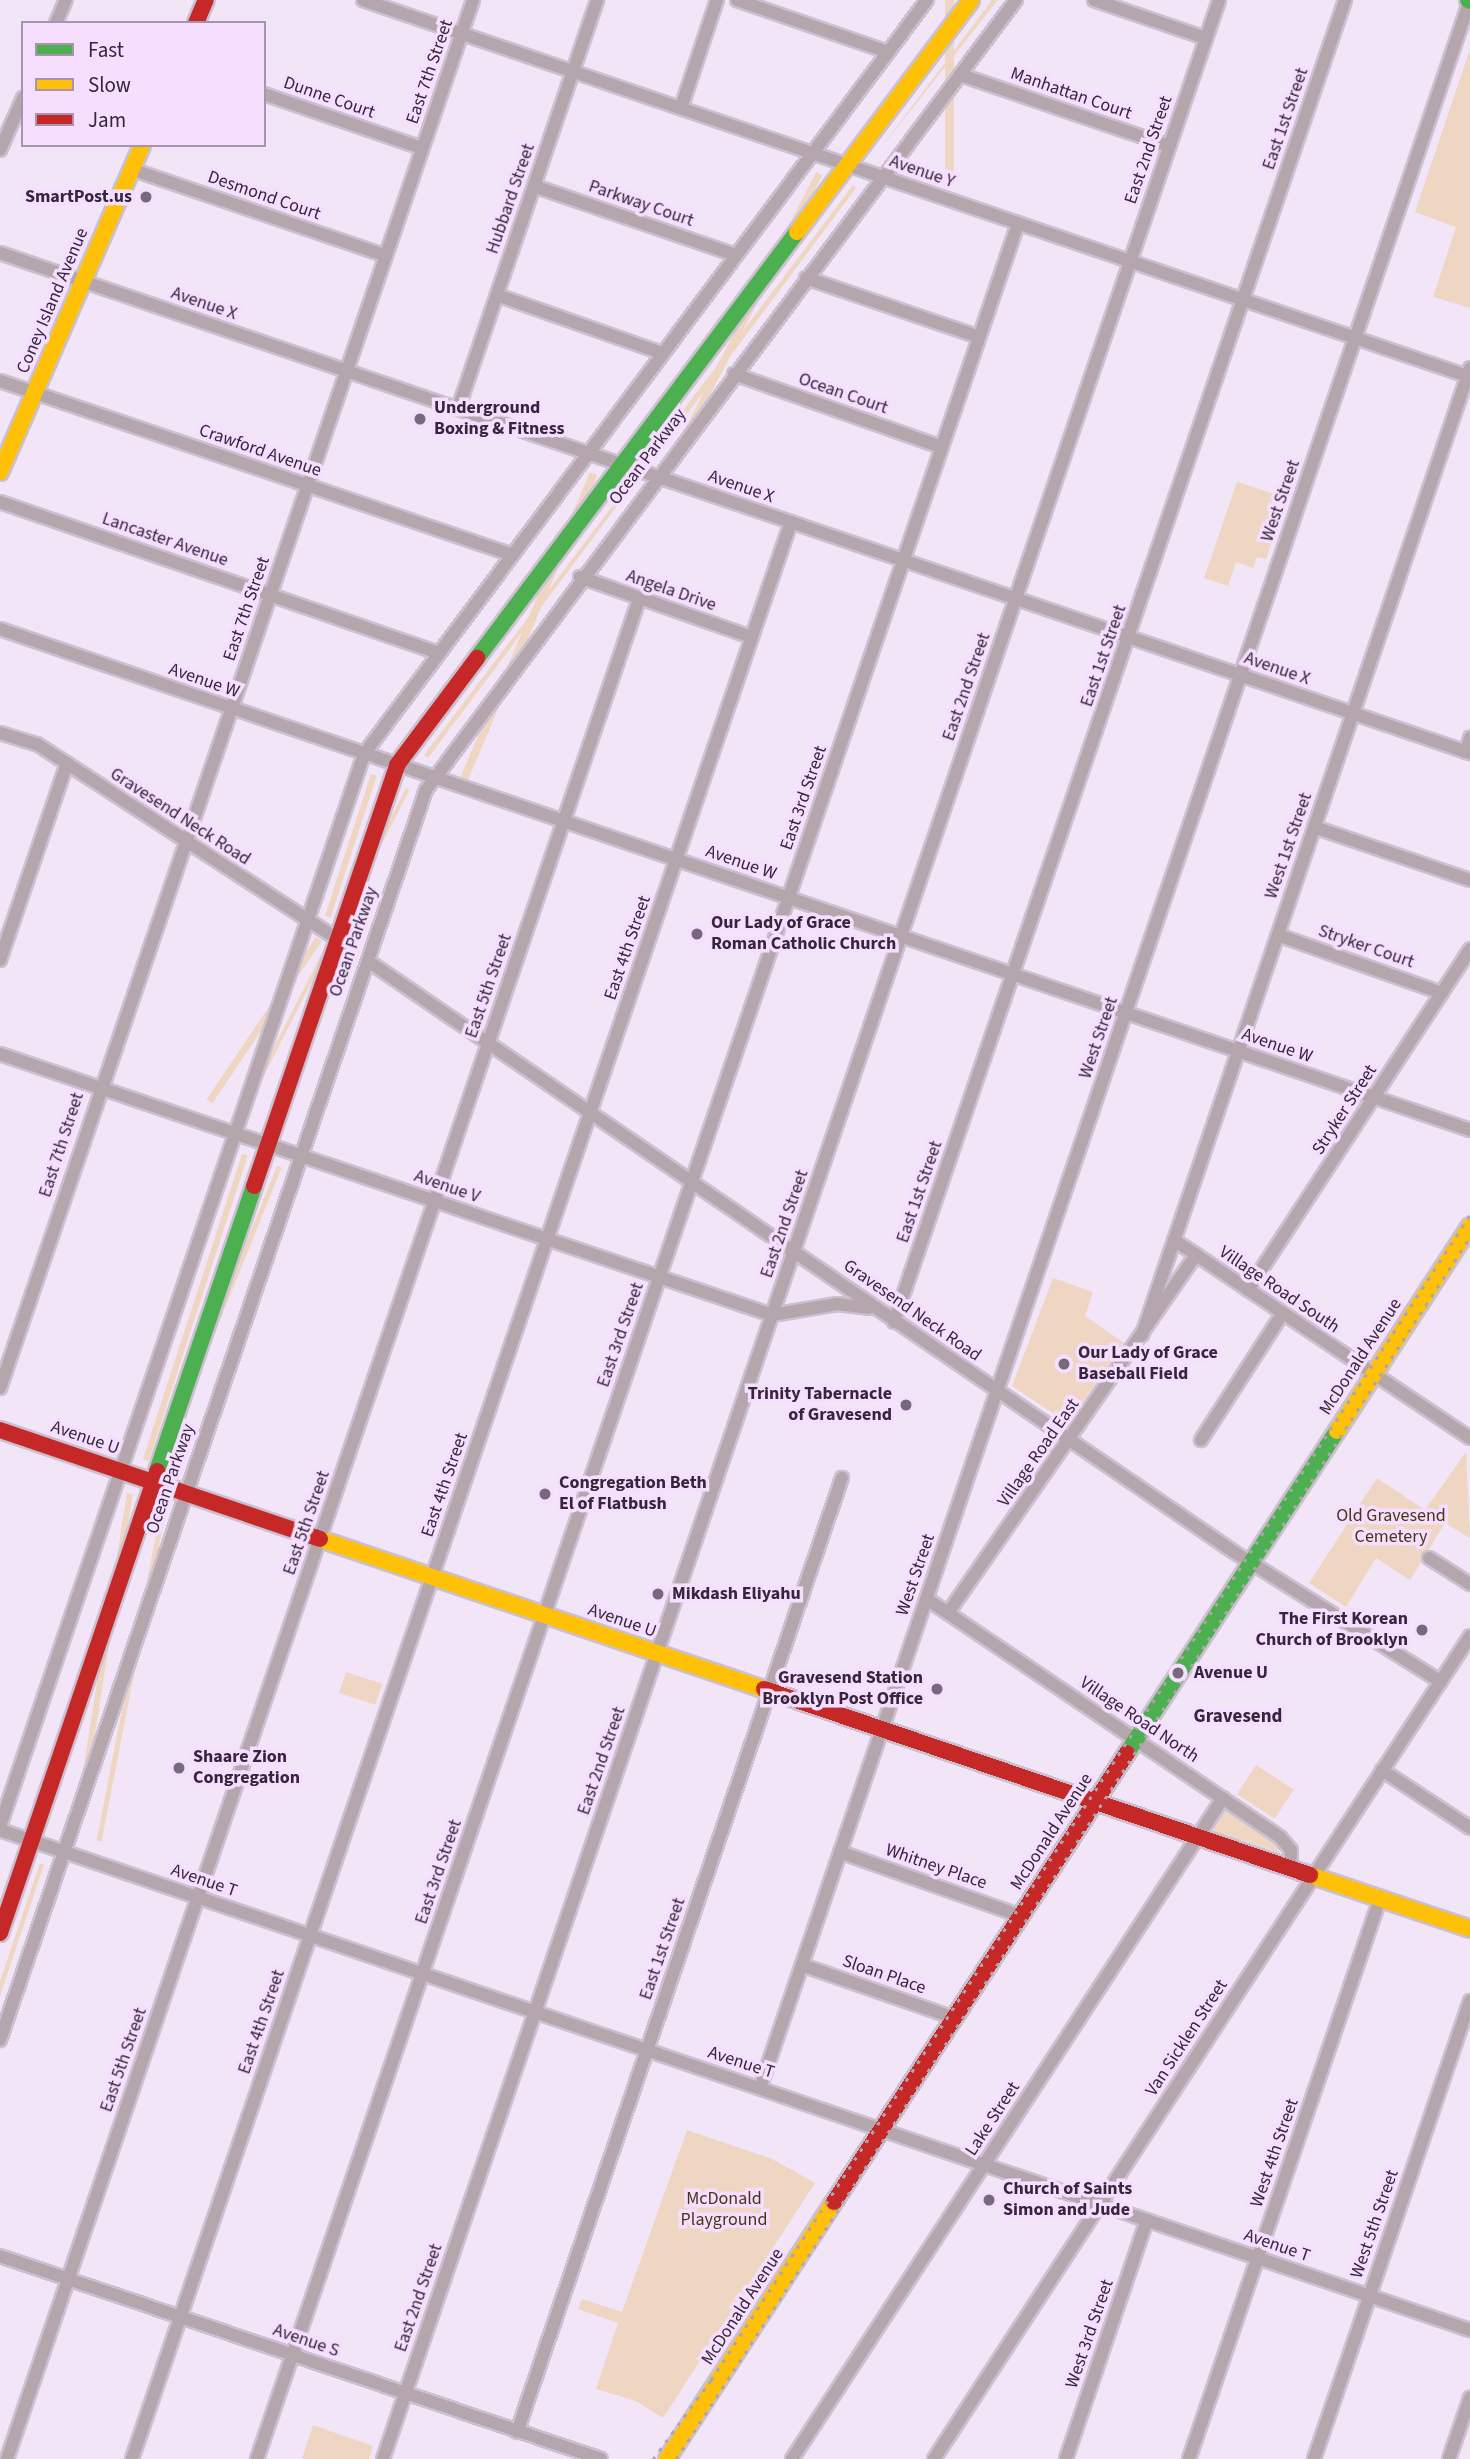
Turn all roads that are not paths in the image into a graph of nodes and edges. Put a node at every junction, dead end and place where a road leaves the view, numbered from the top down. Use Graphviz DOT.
graph roads {
  1 [pos="66,0"];
  2 [pos="206,0"];
  3 [pos="363,0"];
  4 [pos="473,0"];
  5 [pos="597,0"];
  6 [pos="718,0"];
  7 [pos="737,0"];
  8 [pos="927,0"];
  9 [pos="971,0"];
  10 [pos="1016,0"];
  11 [pos="1094,0"];
  12 [pos="1219,0"];
  13 [pos="1345,0"];
  14 [pos="1470,0"];
  15 [pos="57,21"];
  16 [pos="197,21"];
  17 [pos="461,33"];
  18 [pos="1205,38"];
  19 [pos="888,52"];
  20 [pos="573,71"];
  21 [pos="961,75"];
  22 [pos="266,95"];
  23 [pos="21,103"];
  24 [pos="681,108"];
  25 [pos="1169,146"];
  26 [pos="141,147"];
  27 [pos="422,148"];
  28 [pos="0,150"];
  29 [pos="812,153"];
  30 [pos="848,165"];
  31 [pos="131,169"];
  32 [pos="883,177"];
  33 [pos="534,186"];
  34 [pos="1018,223"];
  35 [pos="0,253"];
  36 [pos="736,255"];
  37 [pos="386,256"];
  38 [pos="1130,261"];
  39 [pos="806,278"];
  40 [pos="83,281"];
  41 [pos="497,295"];
  42 [pos="1243,299"];
  43 [pos="979,337"];
  44 [pos="1355,338"];
  45 [pos="663,353"];
  46 [pos="345,371"];
  47 [pos="734,374"];
  48 [pos="1469,374"];
  49 [pos="0,381"];
  50 [pos="35,393"];
  51 [pos="458,409"];
  52 [pos="941,447"];
  53 [pos="587,453"];
  54 [pos="622,465"];
  55 [pos="0,472"];
  56 [pos="657,477"];
  57 [pos="307,485"];
  58 [pos="0,502"];
  59 [pos="791,522"];
  60 [pos="510,554"];
  61 [pos="903,560"];
  62 [pos="580,577"];
  63 [pos="270,595"];
  64 [pos="639,598"];
  65 [pos="1016,599"];
  66 [pos="0,629"];
  67 [pos="751,637"];
  68 [pos="1128,637"];
  69 [pos="438,653"];
  70 [pos="1240,675"];
  71 [pos="232,709"];
  72 [pos="1353,714"];
  73 [pos="0,733"];
  74 [pos="1470,738"];
  75 [pos="1468,753"];
  76 [pos="364,754"];
  77 [pos="67,763"];
  78 [pos="397,765"];
  79 [pos="433,777"];
  80 [pos="564,822"];
  81 [pos="1314,827"];
  82 [pos="185,841"];
  83 [pos="676,860"];
  84 [pos="1470,880"];
  85 [pos="788,898"];
  86 [pos="307,919"];
  87 [pos="1278,935"];
  88 [pos="901,936"];
  89 [pos="337,939"];
  90 [pos="1470,949"];
  91 [pos="0,960"];
  92 [pos="368,961"];
  93 [pos="1014,975"];
  94 [pos="1442,993"];
  95 [pos="1126,1013"];
  96 [pos="488,1042"];
  97 [pos="1238,1051"];
  98 [pos="0,1054"];
  99 [pos="100,1088"];
  100 [pos="1374,1097"];
  101 [pos="590,1111"];
  102 [pos="1470,1130"];
  103 [pos="234,1133"];
  104 [pos="268,1144"];
  105 [pos="302,1156"];
  106 [pos="692,1179"];
  107 [pos="434,1202"];
  108 [pos="1470,1226"];
  109 [pos="547,1240"];
  110 [pos="1174,1240"];
  111 [pos="794,1251"];
  112 [pos="1196,1255"];
  113 [pos="659,1277"];
  114 [pos="1248,1290"];
  115 [pos="1283,1313"];
  116 [pos="772,1315"];
  117 [pos="890,1319"];
  118 [pos="1142,1335"];
  119 [pos="1374,1373"];
  120 [pos="0,1388"];
  121 [pos="997,1392"];
  122 [pos="0,1430"];
  123 [pos="1470,1438"];
  124 [pos="1070,1440"];
  125 [pos="1201,1440"];
  126 [pos="121,1471"];
  127 [pos="842,1478"];
  128 [pos="153,1482"];
  129 [pos="187,1493"];
  130 [pos="320,1538"];
  131 [pos="1429,1558"];
  132 [pos="1251,1560"];
  133 [pos="432,1577"];
  134 [pos="1470,1584"];
  135 [pos="927,1599"];
  136 [pos="948,1613"];
  137 [pos="545,1615"];
  138 [pos="1470,1636"];
  139 [pos="657,1653"];
  140 [pos="1441,1682"];
  141 [pos="769,1691"];
  142 [pos="882,1730"];
  143 [pos="1137,1739"];
  144 [pos="1382,1770"];
  145 [pos="1223,1798"];
  146 [pos="1095,1802"];
  147 [pos="0,1828"];
  148 [pos="1470,1828"];
  149 [pos="1197,1837"];
  150 [pos="31,1840"];
  151 [pos="64,1851"];
  152 [pos="840,1852"];
  153 [pos="1290,1868"];
  154 [pos="1314,1876"];
  155 [pos="197,1897"];
  156 [pos="1380,1899"];
  157 [pos="1021,1916"];
  158 [pos="1470,1929"];
  159 [pos="0,1933"];
  160 [pos="310,1935"];
  161 [pos="802,1965"];
  162 [pos="423,1973"];
  163 [pos="1470,2001"];
  164 [pos="535,2012"];
  165 [pos="954,2018"];
  166 [pos="0,2040"];
  167 [pos="648,2050"];
  168 [pos="760,2088"];
  169 [pos="882,2129"];
  170 [pos="984,2164"];
  171 [pos="1100,2204"];
  172 [pos="1147,2220"];
  173 [pos="0,2256"];
  174 [pos="1257,2258"];
  175 [pos="68,2279"];
  176 [pos="1370,2296"];
  177 [pos="180,2317"];
  178 [pos="1470,2330"];
  179 [pos="292,2355"];
  180 [pos="405,2393"];
  181 [pos="1470,2398"];
  182 [pos="517,2432"];
  183 [pos="7,2459"];
  184 [pos="132,2459"];
  185 [pos="257,2459"];
  186 [pos="383,2459"];
  187 [pos="601,2459"];
  188 [pos="667,2459"];
  189 [pos="792,2459"];
  190 [pos="934,2459"];
  191 [pos="1066,2459"];
  192 [pos="1189,2459"];
  193 [pos="1314,2459"];
  194 [pos="1449,2459"];
  1 -- 15 [label="street"];
  2 -- 16 [label="main road"];
  3 -- 17 [label="street, Avenue Y"];
  4 -- 17 [label="street, East 7th Street"];
  5 -- 20 [label="street, Hubbard Street"];
  6 -- 24 [label="street"];
  7 -- 19 [label="street"];
  8 -- 19 [label="street"];
  9 -- 30 [label="main road, Ocean Parkway"];
  10 -- 21 [label="street, Ocean Parkway"];
  11 -- 18 [label="street"];
  12 -- 18 [label="street, East 2nd Street"];
  13 -- 42 [label="street, East 1st Street"];
  14 -- 44 [label="street, West Street"];
  17 -- 20 [label="street, Avenue Y"];
  17 -- 27 [label="street, East 7th Street"];
  18 -- 25 [label="street, East 2nd Street"];
  19 -- 29 [label="street"];
  20 -- 24 [label="street, Avenue Y"];
  20 -- 33 [label="street, Hubbard Street"];
  21 -- 25 [label="street, Manhattan Court"];
  21 -- 32 [label="street, Ocean Parkway"];
  22 -- 27 [label="street, Dunne Court"];
  23 -- 28 [label="street"];
  24 -- 29 [label="street, Avenue Y"];
  25 -- 38 [label="street, East 2nd Street"];
  26 -- 31 [label="main road, Coney Island Avenue"];
  27 -- 37 [label="street, East 7th Street"];
  29 -- 30 [label="street, Avenue Y"];
  29 -- 36 [label="street"];
  30 -- 32 [label="street, Avenue Y"];
  30 -- 54 [label="main road, Ocean Parkway"];
  31 -- 37 [label="street, Desmond Court"];
  31 -- 40 [label="main road, Coney Island Avenue"];
  32 -- 34 [label="street, Avenue Y"];
  32 -- 39 [label="street, Ocean Parkway"];
  33 -- 36 [label="street, Parkway Court"];
  33 -- 41 [label="street, Hubbard Street"];
  34 -- 38 [label="street, Avenue Y"];
  34 -- 43 [label="street, East 3rd Street"];
  35 -- 40 [label="street, Avenue X"];
  36 -- 45 [label="street"];
  37 -- 46 [label="street, East 7th Street"];
  38 -- 42 [label="street, Avenue Y"];
  38 -- 65 [label="street, East 2nd Street"];
  39 -- 43 [label="street"];
  39 -- 47 [label="street, Ocean Parkway"];
  40 -- 46 [label="street, Avenue X"];
  40 -- 50 [label="main road, Coney Island Avenue"];
  41 -- 45 [label="street"];
  41 -- 51 [label="street, Hubbard Street"];
  42 -- 44 [label="street, Avenue Y"];
  42 -- 68 [label="street, East 1st Street"];
  43 -- 52 [label="street, East 3rd Street"];
  44 -- 48 [label="street, Avenue Y"];
  44 -- 70 [label="street, West Street"];
  45 -- 53 [label="street"];
  46 -- 51 [label="street, Avenue X"];
  46 -- 57 [label="street, East 7th Street"];
  47 -- 52 [label="street, Ocean Court"];
  47 -- 56 [label="street, Ocean Parkway"];
  48 -- 72 [label="street, West 1st Street"];
  49 -- 50 [label="street, Crawford Avenue"];
  50 -- 55 [label="main road, Coney Island Avenue"];
  50 -- 57 [label="street, Crawford Avenue"];
  51 -- 53 [label="street, Avenue X"];
  52 -- 61 [label="street, East 3rd Street"];
  53 -- 54 [label="street, Avenue X"];
  53 -- 60 [label="street"];
  54 -- 56 [label="street, Avenue X"];
  54 -- 78 [label="main road, Ocean Parkway"];
  56 -- 59 [label="street, Avenue X"];
  56 -- 62 [label="street, Ocean Parkway"];
  57 -- 60 [label="street, Crawford Avenue"];
  57 -- 63 [label="street, East 7th Street"];
  58 -- 63 [label="street, Lancaster Avenue"];
  59 -- 61 [label="street, Avenue X"];
  59 -- 67 [label="street, East 4th Street"];
  60 -- 69 [label="street"];
  61 -- 65 [label="street, Avenue X"];
  61 -- 85 [label="street, East 3rd Street"];
  62 -- 64 [label="street, Angela Drive"];
  62 -- 79 [label="street, Ocean Parkway"];
  63 -- 69 [label="street, Lancaster Avenue"];
  63 -- 71 [label="street, East 7th Street"];
  64 -- 67 [label="street, Angela Drive"];
  64 -- 80 [label="street, East 5th Street"];
  65 -- 68 [label="street, Avenue X"];
  65 -- 88 [label="street, East 2nd Street"];
  66 -- 71 [label="street, Avenue W"];
  67 -- 83 [label="street, East 4th Street"];
  68 -- 70 [label="street, Avenue X"];
  68 -- 93 [label="street, East 1st Street"];
  69 -- 76 [label="street"];
  70 -- 72 [label="street, Avenue X"];
  70 -- 95 [label="street, West Street"];
  71 -- 76 [label="street, Avenue W"];
  71 -- 82 [label="street, East 7th Street"];
  72 -- 75 [label="street, Avenue X"];
  72 -- 81 [label="street, West 1st Street"];
  73 -- 77 [label="street, Gravesend Neck Road"];
  74 -- 75 [label="street"];
  76 -- 78 [label="street, Avenue W"];
  76 -- 86 [label="street"];
  77 -- 82 [label="street, Gravesend Neck Road"];
  77 -- 91 [label="street"];
  78 -- 79 [label="street, Avenue W"];
  78 -- 89 [label="main road, Ocean Parkway"];
  79 -- 80 [label="street, Avenue W"];
  79 -- 92 [label="street, Ocean Parkway"];
  80 -- 83 [label="street, Avenue W"];
  80 -- 96 [label="street, East 5th Street"];
  81 -- 84 [label="street"];
  81 -- 87 [label="street, West 1st Street"];
  82 -- 86 [label="street, Gravesend Neck Road"];
  82 -- 99 [label="street, East 7th Street"];
  83 -- 85 [label="street, Avenue W"];
  83 -- 101 [label="street, East 4th Street"];
  85 -- 88 [label="street, Avenue W"];
  85 -- 106 [label="street, East 3rd Street"];
  86 -- 89 [label="street, Gravesend Neck Road"];
  86 -- 103 [label="street"];
  87 -- 94 [label="street, Stryker Court"];
  87 -- 97 [label="street, West 1st Street"];
  88 -- 93 [label="street, Avenue W"];
  88 -- 111 [label="street, East 2nd Street"];
  89 -- 104 [label="main road, Ocean Parkway"];
  90 -- 94 [label="street, Stryker Street"];
  92 -- 96 [label="street, Gravesend Neck Road"];
  92 -- 105 [label="street, Ocean Parkway"];
  93 -- 95 [label="street, Avenue W"];
  93 -- 117 [label="street, East 1st Street"];
  94 -- 100 [label="street, Stryker Street"];
  95 -- 97 [label="street, Avenue W"];
  95 -- 121 [label="street, West Street"];
  96 -- 101 [label="street, Gravesend Neck Road"];
  96 -- 107 [label="street, East 5th Street"];
  97 -- 100 [label="street, Avenue W"];
  97 -- 110 [label="street, West 1st Street"];
  98 -- 99 [label="street, Avenue V"];
  99 -- 103 [label="street, Avenue V"];
  99 -- 120 [label="street, East 7th Street"];
  100 -- 102 [label="street, Avenue W"];
  100 -- 114 [label="street, Stryker Street"];
  101 -- 106 [label="street, Gravesend Neck Road"];
  101 -- 109 [label="street, East 4th Street"];
  103 -- 104 [label="street, Avenue V"];
  103 -- 126 [label="street"];
  104 -- 105 [label="street, Avenue V"];
  104 -- 128 [label="main road, Ocean Parkway"];
  105 -- 107 [label="street, Avenue V"];
  105 -- 129 [label="street, Ocean Parkway"];
  106 -- 111 [label="street, Gravesend Neck Road"];
  106 -- 113 [label="street, East 3rd Street"];
  107 -- 109 [label="street, Avenue V"];
  107 -- 130 [label="street, East 5th Street"];
  108 -- 119 [label="main road, McDonald Avenue"];
  109 -- 113 [label="street, Avenue V"];
  109 -- 133 [label="street, East 4th Street"];
  110 -- 112 [label="street, Village Road South"];
  110 -- 118 [label="street, West 1st Street"];
  111 -- 116 [label="street, East 2nd Street"];
  111 -- 117 [label="street, Gravesend Neck Road"];
  112 -- 114 [label="street, Village Road South"];
  112 -- 118 [label="street, Village Road East"];
  113 -- 116 [label="street, Avenue V"];
  113 -- 137 [label="street, East 3rd Street"];
  114 -- 115 [label="street, Village Road South"];
  115 -- 119 [label="street, Village Road South"];
  115 -- 125 [label="street"];
  116 -- 117 [label="street, Avenue V"];
  116 -- 139 [label="street, East 2nd Street"];
  117 -- 121 [label="street, Gravesend Neck Road"];
  118 -- 124 [label="street, Village Road East"];
  119 -- 123 [label="street, Village Road South"];
  119 -- 132 [label="main road, McDonald Avenue"];
  121 -- 124 [label="street, Gravesend Neck Road"];
  121 -- 135 [label="street, West Street"];
  122 -- 126 [label="main road, Avenue U"];
  124 -- 132 [label="street, Gravesend Neck Road"];
  124 -- 136 [label="street, Village Road East"];
  126 -- 128 [label="main road, Avenue U"];
  126 -- 147 [label="street"];
  127 -- 141 [label="street, East 1st Street"];
  128 -- 129 [label="main road, Avenue U"];
  128 -- 150 [label="main road, Ocean Parkway"];
  129 -- 130 [label="main road, Avenue U"];
  129 -- 151 [label="street, Ocean Parkway"];
  130 -- 133 [label="main road, Avenue U"];
  130 -- 155 [label="street, East 5th Street"];
  131 -- 134 [label="street"];
  132 -- 140 [label="street, Gravesend Neck Road"];
  132 -- 143 [label="main road, McDonald Avenue"];
  133 -- 137 [label="main road, Avenue U"];
  133 -- 160 [label="street, East 4th Street"];
  135 -- 136 [label="street"];
  135 -- 142 [label="street, West Street"];
  136 -- 143 [label="street, Village Road North"];
  137 -- 139 [label="main road, Avenue U"];
  137 -- 162 [label="street, East 3rd Street"];
  138 -- 140 [label="street, Van Sicklen Street"];
  139 -- 141 [label="main road, Avenue U"];
  139 -- 164 [label="street, East 2nd Street"];
  140 -- 144 [label="street, Van Sicklen Street"];
  141 -- 142 [label="main road, Avenue U"];
  141 -- 167 [label="street, East 1st Street"];
  142 -- 146 [label="main road, Avenue U"];
  142 -- 152 [label="street, West Street"];
  143 -- 145 [label="street, Village Road North"];
  143 -- 146 [label="main road, McDonald Avenue"];
  144 -- 148 [label="street"];
  144 -- 154 [label="street, Van Sicklen Street"];
  145 -- 149 [label="street, Lake Street"];
  145 -- 153 [label="street, Village Road North"];
  146 -- 149 [label="main road, Avenue U"];
  146 -- 157 [label="main road, McDonald Avenue"];
  147 -- 150 [label="street, Avenue T"];
  149 -- 153 [label="main road, Avenue U"];
  149 -- 170 [label="street, Lake Street"];
  150 -- 151 [label="street, Avenue T"];
  150 -- 159 [label="main road, Ocean Parkway"];
  151 -- 155 [label="street, Avenue T"];
  151 -- 166 [label="street, Ocean Parkway"];
  152 -- 157 [label="street, Whitney Place"];
  152 -- 161 [label="street, West Street"];
  153 -- 154 [label="main road, Avenue U"];
  154 -- 156 [label="main road, Avenue U"];
  154 -- 171 [label="street, Van Sicklen Street"];
  155 -- 160 [label="street, Avenue T"];
  155 -- 175 [label="street, East 5th Street"];
  156 -- 158 [label="main road, Avenue U"];
  156 -- 174 [label="street, West 4th Street"];
  157 -- 165 [label="main road, McDonald Avenue"];
  160 -- 162 [label="street, Avenue T"];
  160 -- 177 [label="street, East 4th Street"];
  161 -- 165 [label="street, Sloan Place"];
  161 -- 168 [label="street, West Street"];
  162 -- 164 [label="street, Avenue T"];
  162 -- 179 [label="street, East 3rd Street"];
  163 -- 176 [label="street, West 5th Street"];
  164 -- 167 [label="street, Avenue T"];
  164 -- 180 [label="street, East 2nd Street"];
  165 -- 169 [label="main road, McDonald Avenue"];
  167 -- 168 [label="street, Avenue T"];
  167 -- 182 [label="street, East 1st Street"];
  168 -- 169 [label="street, Avenue T"];
  169 -- 170 [label="street, Avenue T"];
  169 -- 188 [label="main road, McDonald Avenue"];
  170 -- 171 [label="street, Avenue T"];
  170 -- 189 [label="street, Lake Street"];
  171 -- 172 [label="street, Avenue T"];
  171 -- 190 [label="street, Van Sicklen Street"];
  172 -- 174 [label="street, Avenue T"];
  172 -- 191 [label="street, West 3rd Street"];
  173 -- 175 [label="street, Avenue S"];
  174 -- 176 [label="street, Avenue T"];
  174 -- 192 [label="street, West 4th Street"];
  175 -- 177 [label="street, Avenue S"];
  175 -- 183 [label="street, East 5th Street"];
  176 -- 178 [label="street, Avenue T"];
  176 -- 193 [label="street, West 5th Street"];
  177 -- 179 [label="street, Avenue S"];
  177 -- 184 [label="street, East 4th Street"];
  179 -- 180 [label="street, Avenue S"];
  179 -- 185 [label="street, East 3rd Street"];
  180 -- 182 [label="street, Avenue S"];
  180 -- 186 [label="street, East 2nd Street"];
  181 -- 194 [label="street"];
  182 -- 187 [label="street, Avenue S"];
}
